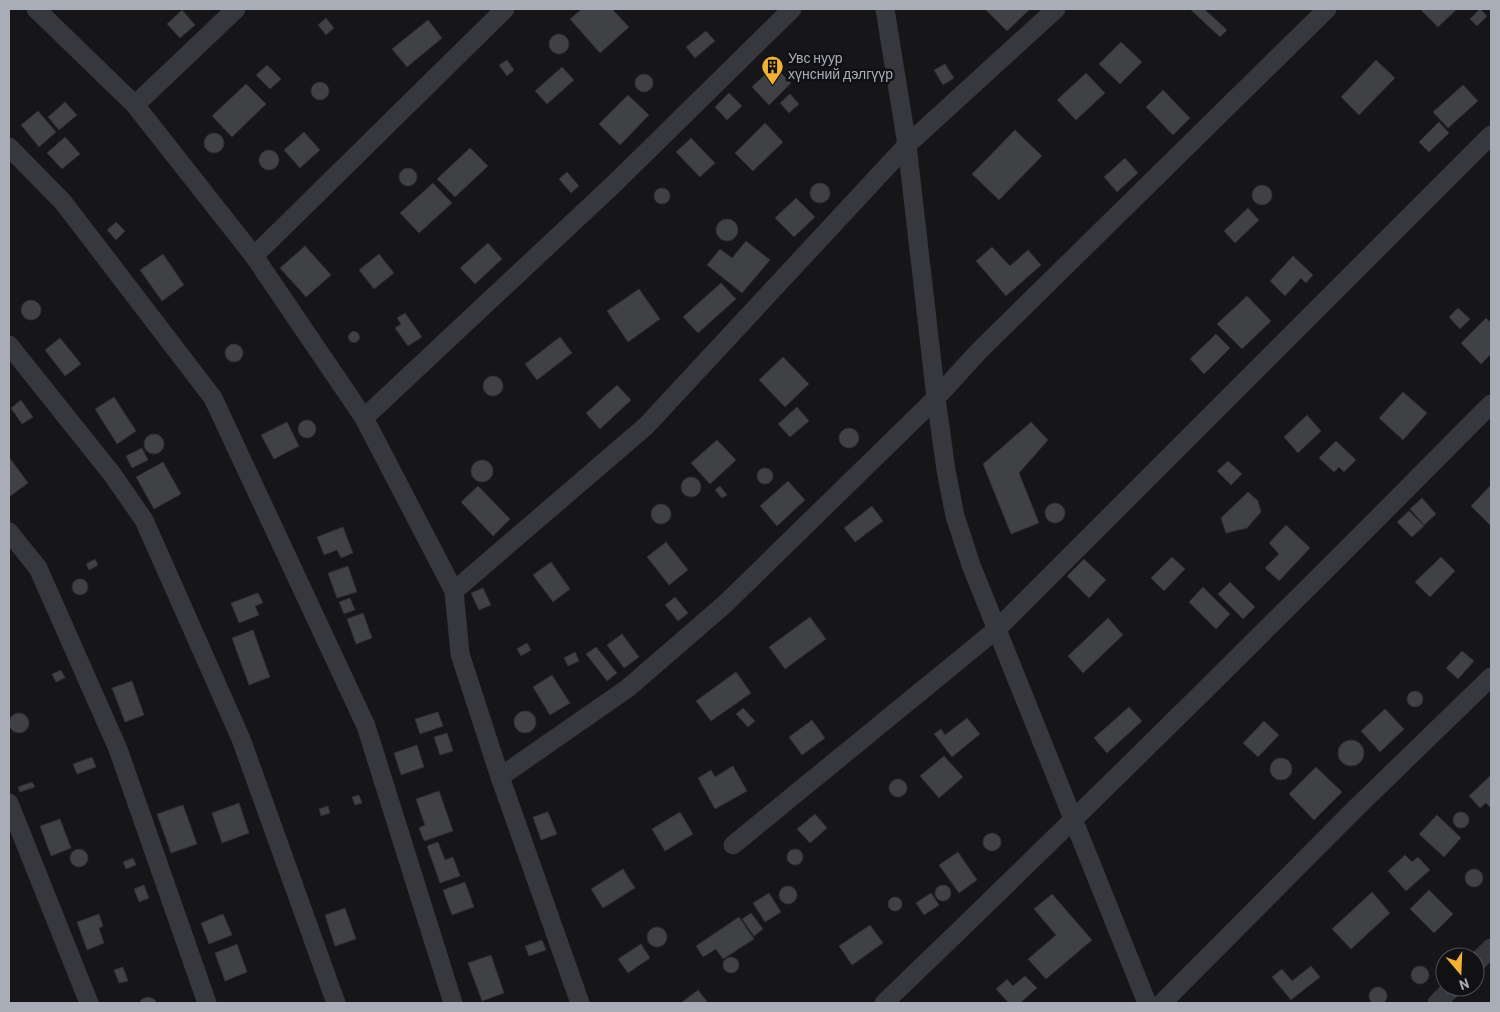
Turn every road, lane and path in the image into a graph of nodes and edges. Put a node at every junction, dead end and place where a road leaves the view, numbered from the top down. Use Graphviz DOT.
graph roads {
  1 [pos="36,9"];
  2 [pos="236,9"];
  3 [pos="505,9"];
  4 [pos="792,9"];
  5 [pos="885,9"];
  6 [pos="1056,9"];
  7 [pos="1327,9"];
  8 [pos="135,105"];
  9 [pos="1491,134"];
  10 [pos="907,145"];
  11 [pos="9,147"];
  12 [pos="254,256"];
  13 [pos="9,345"];
  14 [pos="936,398"];
  15 [pos="1491,404"];
  16 [pos="364,418"];
  17 [pos="9,532"];
  18 [pos="454,591"];
  19 [pos="996,629"];
  20 [pos="1491,677"];
  21 [pos="500,777"];
  22 [pos="9,803"];
  23 [pos="1073,821"];
  24 [pos="732,845"];
  25 [pos="89,1003"];
  26 [pos="206,1003"];
  27 [pos="336,1003"];
  28 [pos="453,1003"];
  29 [pos="580,1003"];
  30 [pos="884,1003"];
  31 [pos="1147,1003"];
  32 [pos="1162,1003"];
  1 -- 8 [label="street"];
  2 -- 8 [label="street"];
  3 -- 12 [label="street"];
  4 -- 16 [label="street"];
  5 -- 10 [label="street"];
  6 -- 10 [label="street"];
  7 -- 14 [label="street"];
  8 -- 12 [label="street"];
  9 -- 19 [label="street"];
  10 -- 14 [label="street"];
  10 -- 18 [label="street"];
  11 -- 28 [label="street"];
  12 -- 16 [label="street"];
  13 -- 27 [label="street"];
  14 -- 19 [label="street"];
  14 -- 21 [label="street"];
  15 -- 23 [label="street"];
  16 -- 18 [label="street"];
  17 -- 26 [label="street"];
  18 -- 21 [label="street"];
  19 -- 23 [label="street"];
  19 -- 24 [label="street"];
  20 -- 32 [label="street"];
  21 -- 29 [label="street"];
  22 -- 25 [label="street"];
  23 -- 30 [label="street"];
  23 -- 31 [label="street"];
}
